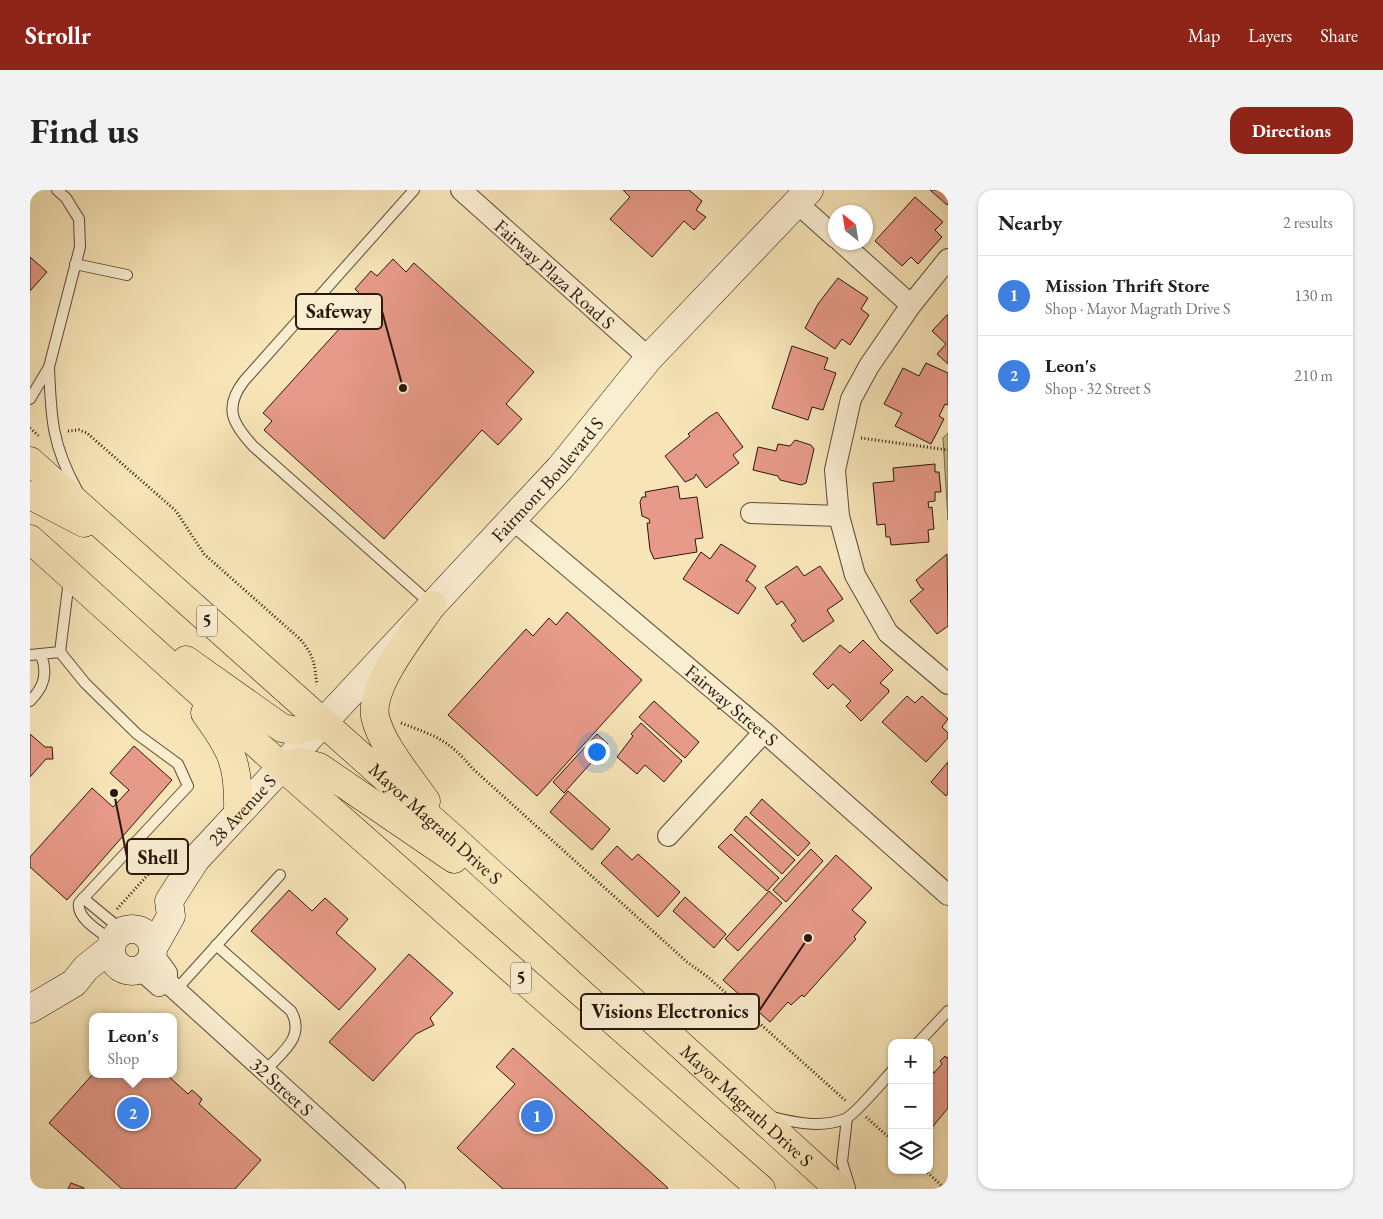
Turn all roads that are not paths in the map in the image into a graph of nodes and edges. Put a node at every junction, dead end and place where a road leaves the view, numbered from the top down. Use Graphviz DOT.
graph roads {
  1 [pos="57,190"];
  2 [pos="414,190"];
  3 [pos="461,190"];
  4 [pos="803,197"];
  5 [pos="828,228"];
  6 [pos="850,250"];
  7 [pos="948,259"];
  8 [pos="75,264"];
  9 [pos="127,275"];
  10 [pos="910,305"];
  11 [pos="649,358"];
  12 [pos="48,367"];
  13 [pos="30,400"];
  14 [pos="35,449"];
  15 [pos="30,495"];
  16 [pos="751,513"];
  17 [pos="839,516"];
  18 [pos="93,519"];
  19 [pos="512,519"];
  20 [pos="30,539"];
  21 [pos="121,543"];
  22 [pos="76,581"];
  23 [pos="432,605"];
  24 [pos="151,648"];
  25 [pos="60,652"];
  26 [pos="30,655"];
  27 [pos="41,655"];
  28 [pos="948,684"];
  29 [pos="30,701"];
  30 [pos="321,723"];
  31 [pos="764,732"];
  32 [pos="281,766"];
  33 [pos="238,810"];
  34 [pos="668,836"];
  35 [pos="455,840"];
  36 [pos="280,875"];
  37 [pos="948,895"];
  38 [pos="542,920"];
  39 [pos="130,945"];
  40 [pos="216,945"];
  41 [pos="171,986"];
  42 [pos="30,1009"];
  43 [pos="948,1011"];
  44 [pos="922,1039"];
  45 [pos="265,1071"];
  46 [pos="888,1075"];
  47 [pos="754,1113"];
  48 [pos="847,1118"];
  49 [pos="395,1189"];
  50 [pos="760,1189"];
  51 [pos="839,1189"];
  52 [pos="850,1189"];
  1 -- 8 [label="lane"];
  2 -- 23 [label="lane"];
  3 -- 11 [label="street, Fairway Plaza Road S"];
  4 -- 5 [label="street"];
  4 -- 11 [label="street, Fairmont Boulevard S"];
  6 -- 10 [label="street"];
  7 -- 10 [label="street"];
  8 -- 9 [label="lane"];
  8 -- 12 [label="lane"];
  10 -- 17 [label="street"];
  11 -- 19 [label="street, Fairmont Boulevard S"];
  12 -- 13 [label="lane"];
  12 -- 18 [label="lane"];
  14 -- 18 [label="main road, Mayor Magrath Drive S / 5"];
  15 -- 21 [label="main road"];
  16 -- 17 [label="street"];
  17 -- 28 [label="street"];
  18 -- 21 [label="main road, Mayor Magrath Drive S / 5"];
  19 -- 23 [label="street, Fairmont Boulevard S"];
  19 -- 31 [label="street, Fairway Street S"];
  20 -- 22 [label="main road, 5"];
  21 -- 30 [label="main road, Mayor Magrath Drive S / 5"];
  22 -- 24 [label="main road, 5"];
  22 -- 25 [label="lane"];
  22 -- 30 [label="main road"];
  23 -- 30 [label="street, Fairmont Boulevard S"];
  23 -- 35 [label="main road"];
  24 -- 32 [label="main road, 5"];
  24 -- 33 [label="main road"];
  25 -- 27 [label="lane"];
  25 -- 39 [label="lane"];
  26 -- 27 [label="lane"];
  27 -- 29 [label="lane"];
  30 -- 32 [label="street, Fairmont Boulevard S"];
  30 -- 35 [label="main road, Mayor Magrath Drive S / 5"];
  31 -- 34 [label="street"];
  31 -- 37 [label="street, Fairway Street S"];
  32 -- 33 [label="street, 28 Avenue S"];
  32 -- 38 [label="main road"];
  32 -- 50 [label="main road, 5"];
  33 -- 39 [label="street, 28 Avenue S"];
  35 -- 38 [label="main road, Mayor Magrath Drive S / 5"];
  36 -- 40 [label="lane"];
  38 -- 47 [label="main road, Mayor Magrath Drive S / 5"];
  39 -- 41 [label="street, 32 Street S"];
  39 -- 42 [label="street, 28 Avenue S"];
  40 -- 41 [label="lane"];
  40 -- 45 [label="lane"];
  41 -- 45 [label="street, 32 Street S"];
  43 -- 44 [label="lane"];
  45 -- 49 [label="street, 32 Street S"];
  46 -- 48 [label="lane"];
  47 -- 48 [label="lane"];
  47 -- 51 [label="main road, Mayor Magrath Drive S / 5"];
  48 -- 52 [label="lane"];
}
